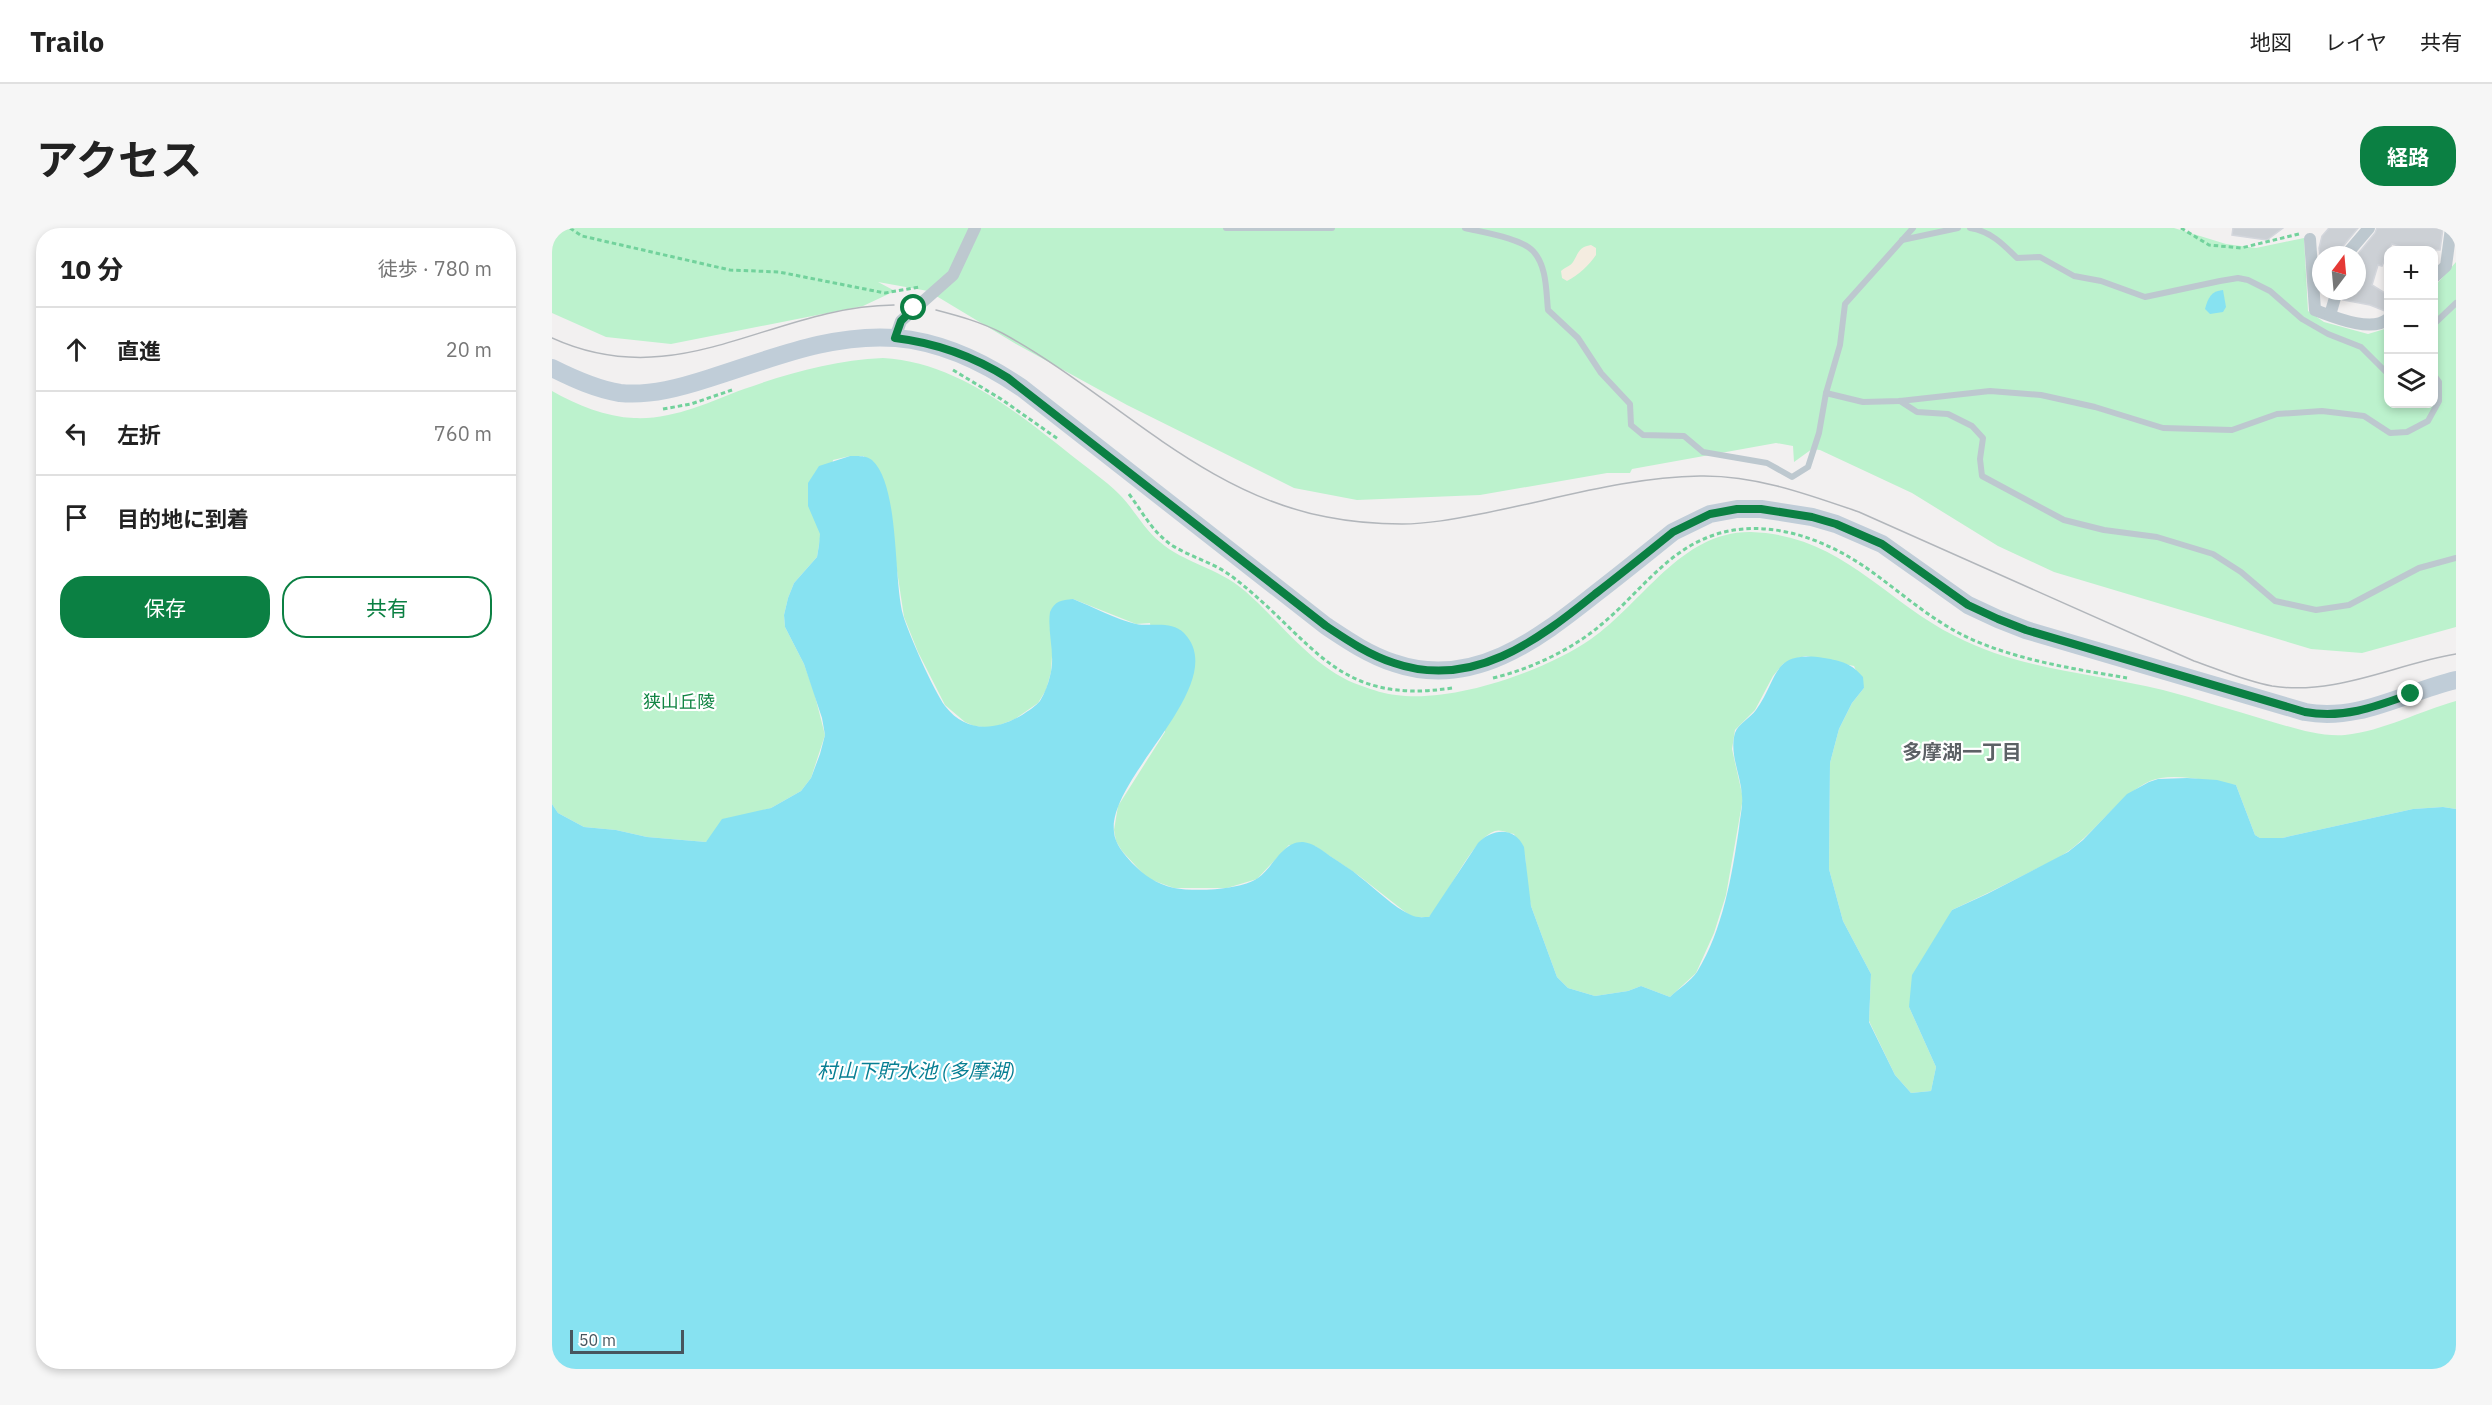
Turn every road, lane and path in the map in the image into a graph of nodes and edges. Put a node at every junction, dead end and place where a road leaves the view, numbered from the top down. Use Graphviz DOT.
graph roads {
  1 [pos="570,228"];
  2 [pos="975,228"];
  3 [pos="1226,228"];
  4 [pos="1332,228"];
  5 [pos="1465,228"];
  6 [pos="1913,228"];
  7 [pos="1958,228"];
  8 [pos="1970,228"];
  9 [pos="2181,228"];
  10 [pos="2368,228"];
  11 [pos="2451,228"];
  12 [pos="2306,236"];
  13 [pos="1902,240"];
  14 [pos="2353,246"];
  15 [pos="2438,273"];
  16 [pos="928,281"];
  17 [pos="2334,300"];
  18 [pos="2456,303"];
  19 [pos="2330,315"];
  20 [pos="2438,319"];
  21 [pos="2384,323"];
  22 [pos="895,338"];
  23 [pos="552,368"];
  24 [pos="951,370"];
  25 [pos="2384,370"];
  26 [pos="742,387"];
  27 [pos="1826,393"];
  28 [pos="1900,401"];
  29 [pos="2435,408"];
  30 [pos="660,409"];
  31 [pos="1062,442"];
  32 [pos="1124,489"];
  33 [pos="2456,558"];
  34 [pos="1488,679"];
  35 [pos="2131,679"];
  36 [pos="2456,680"];
  37 [pos="1456,687"];
  1 -- 16 [label="path"];
  2 -- 22 [label="street"];
  3 -- 4 [label="lane"];
  5 -- 27 [label="lane"];
  6 -- 13 [label="lane"];
  7 -- 13 [label="lane"];
  8 -- 25 [label="lane"];
  9 -- 12 [label="path"];
  10 -- 14 [label="street"];
  11 -- 15 [label="street"];
  12 -- 19 [label="street"];
  13 -- 27 [label="lane"];
  17 -- 19 [label="street"];
  18 -- 20 [label="lane"];
  19 -- 21 [label="street"];
  22 -- 23 [label="street"];
  22 -- 36 [label="street"];
  24 -- 31 [label="path"];
  26 -- 30 [label="path"];
  27 -- 28 [label="lane"];
  28 -- 29 [label="lane"];
  28 -- 33 [label="lane"];
  32 -- 37 [label="path"];
  34 -- 35 [label="path"];
}
